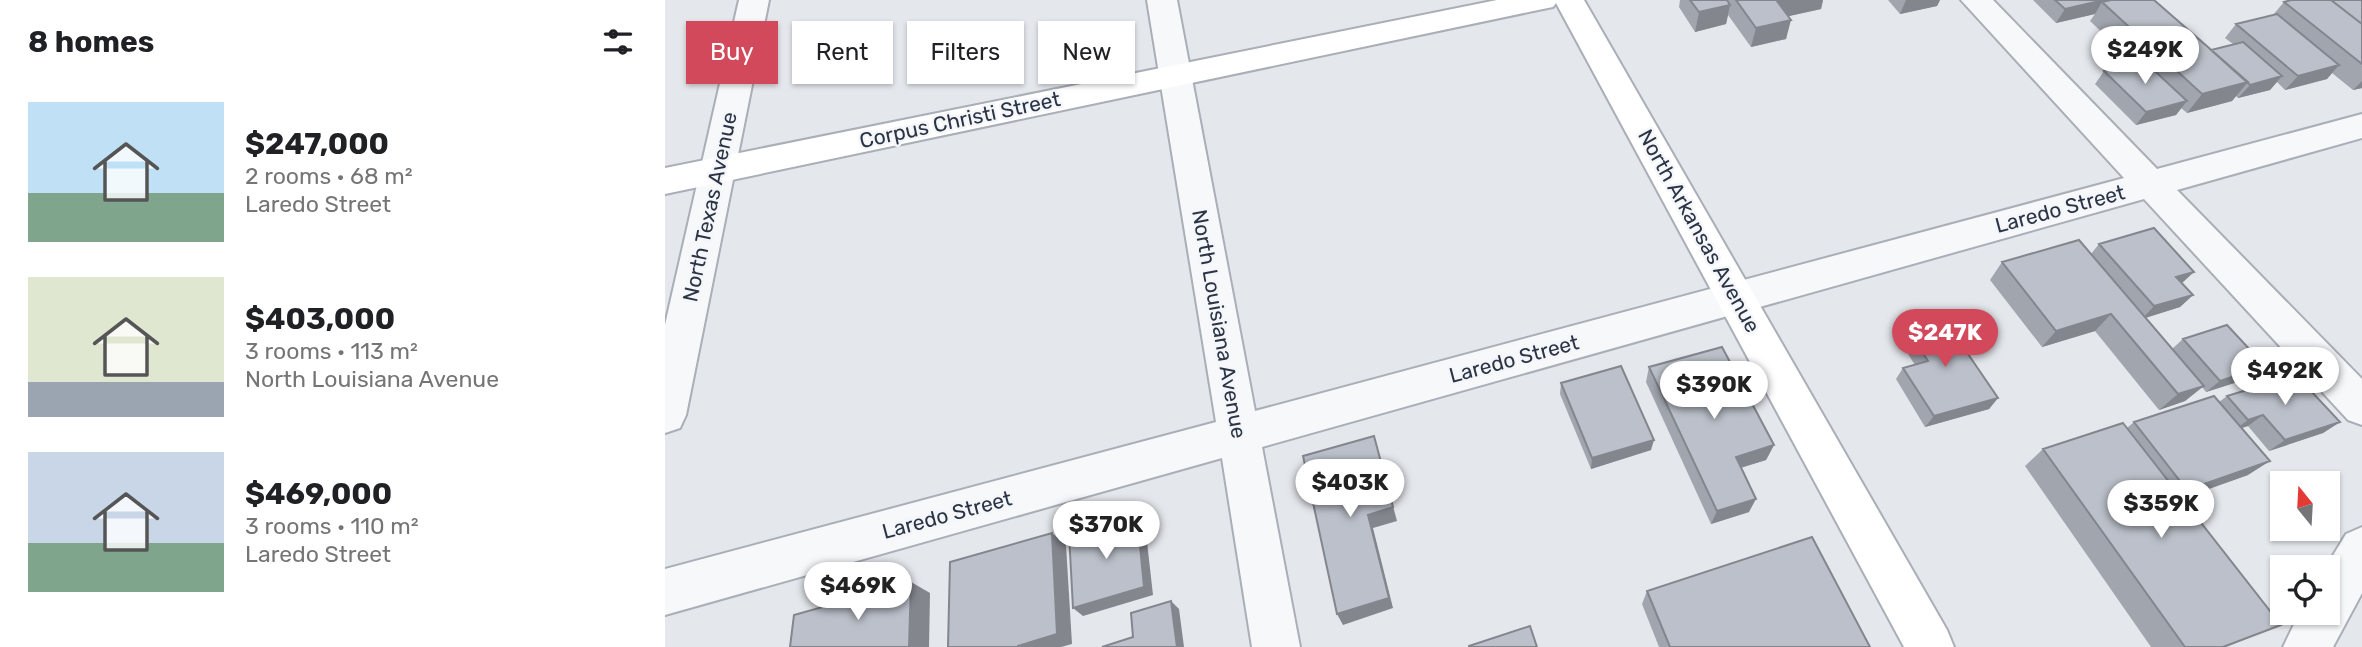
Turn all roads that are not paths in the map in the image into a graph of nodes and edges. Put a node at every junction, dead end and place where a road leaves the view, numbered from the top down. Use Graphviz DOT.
graph roads {
  1 [pos="754,0"];
  2 [pos="1162,0"];
  3 [pos="1543,0"];
  4 [pos="1569,0"];
  5 [pos="1976,0"];
  6 [pos="1175,76"];
  7 [pos="2362,126"];
  8 [pos="717,170"];
  9 [pos="665,181"];
  10 [pos="2152,184"];
  11 [pos="1737,298"];
  12 [pos="2362,407"];
  13 [pos="665,415"];
  14 [pos="1239,435"];
  15 [pos="2362,548"];
  16 [pos="2340,588"];
  17 [pos="665,592"];
  18 [pos="2319,625"];
  19 [pos="1276,647"];
  20 [pos="1930,647"];
  21 [pos="2307,647"];
  1 -- 8 [label="street, North Texas Avenue"];
  2 -- 6 [label="street, North Louisiana Avenue"];
  3 -- 6 [label="main road, Corpus Christi Street"];
  4 -- 11 [label="main road, North Arkansas Avenue"];
  5 -- 10 [label="street"];
  6 -- 8 [label="main road, Corpus Christi Street"];
  6 -- 14 [label="street, North Louisiana Avenue"];
  7 -- 10 [label="street, Laredo Street"];
  8 -- 9 [label="main road, Corpus Christi Street"];
  8 -- 13 [label="street, North Texas Avenue"];
  10 -- 11 [label="street, Laredo Street"];
  10 -- 12 [label="street"];
  11 -- 14 [label="street, Laredo Street"];
  11 -- 20 [label="main road, North Arkansas Avenue"];
  14 -- 17 [label="street, Laredo Street"];
  14 -- 19 [label="street, North Louisiana Avenue"];
  15 -- 16 [label="street"];
  18 -- 21 [label="street"];
}
